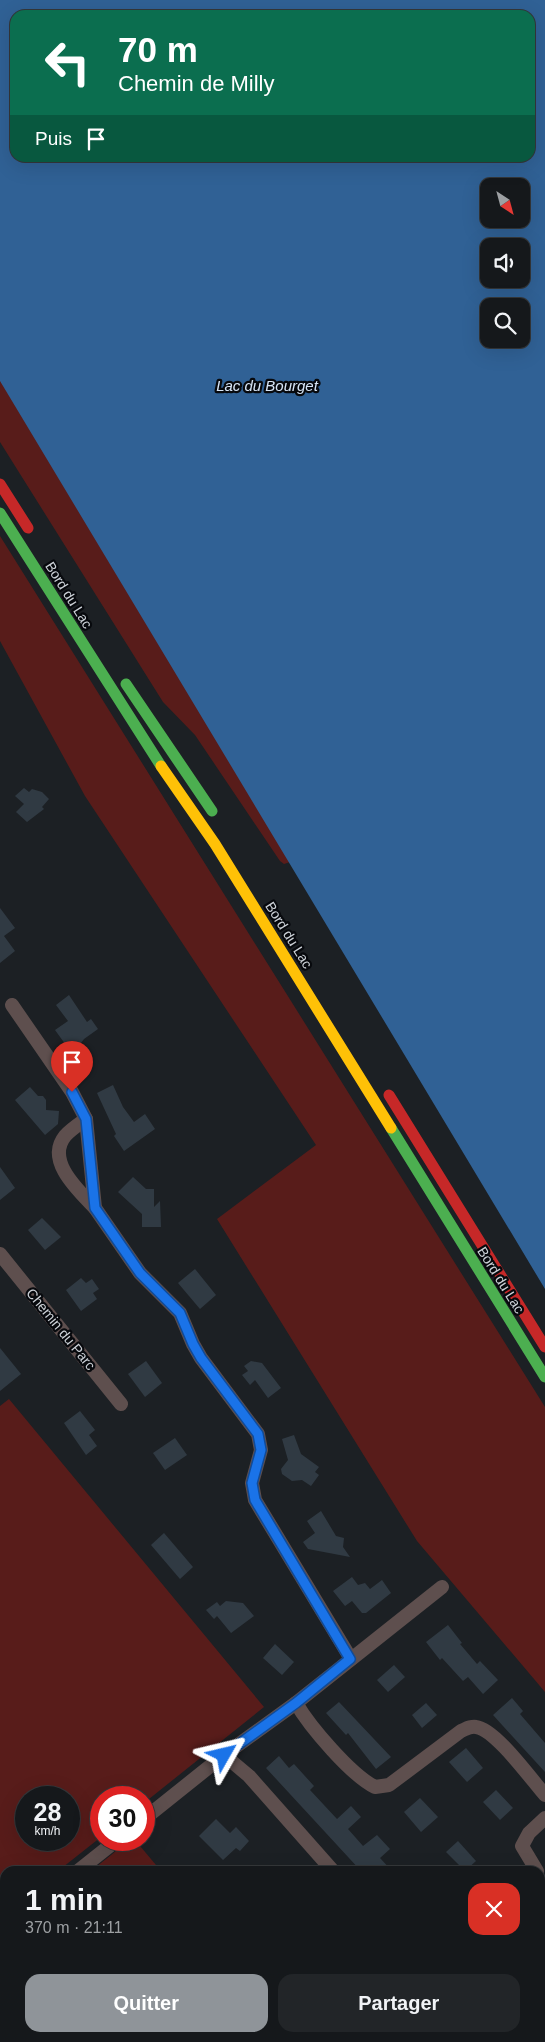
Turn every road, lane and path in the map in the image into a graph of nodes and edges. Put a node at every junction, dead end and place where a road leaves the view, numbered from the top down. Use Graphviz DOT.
graph roads {
  1 [pos="0,484"];
  2 [pos="0,513"];
  3 [pos="35,539"];
  4 [pos="117,670"];
  5 [pos="217,819"];
  6 [pos="12,1005"];
  7 [pos="380,1082"];
  8 [pos="86,1119"];
  9 [pos="95,1208"];
  10 [pos="0,1254"];
  11 [pos="545,1347"];
  12 [pos="545,1377"];
  13 [pos="121,1404"];
  14 [pos="442,1587"];
  15 [pos="350,1659"];
  16 [pos="296,1703"];
  17 [pos="224,1755"];
  18 [pos="545,1795"];
  19 [pos="155,1809"];
  20 [pos="545,1818"];
  21 [pos="103,1851"];
  22 [pos="84,1866"];
  23 [pos="329,1866"];
  24 [pos="534,1866"];
  1 -- 3 [label="main road"];
  2 -- 12 [label="main road, Bord du Lac"];
  4 -- 5 [label="main road"];
  6 -- 8 [label="street"];
  7 -- 11 [label="main road, Bord du Lac"];
  8 -- 9 [label="street"];
  8 -- 9 [label="street"];
  9 -- 15 [label="street"];
  10 -- 13 [label="street, Chemin du Parc"];
  14 -- 15 [label="street"];
  15 -- 16 [label="street"];
  16 -- 17 [label="street"];
  16 -- 18 [label="street"];
  17 -- 19 [label="street"];
  17 -- 23 [label="street"];
  20 -- 24 [label="street"];
  21 -- 22 [label="street"];
}
